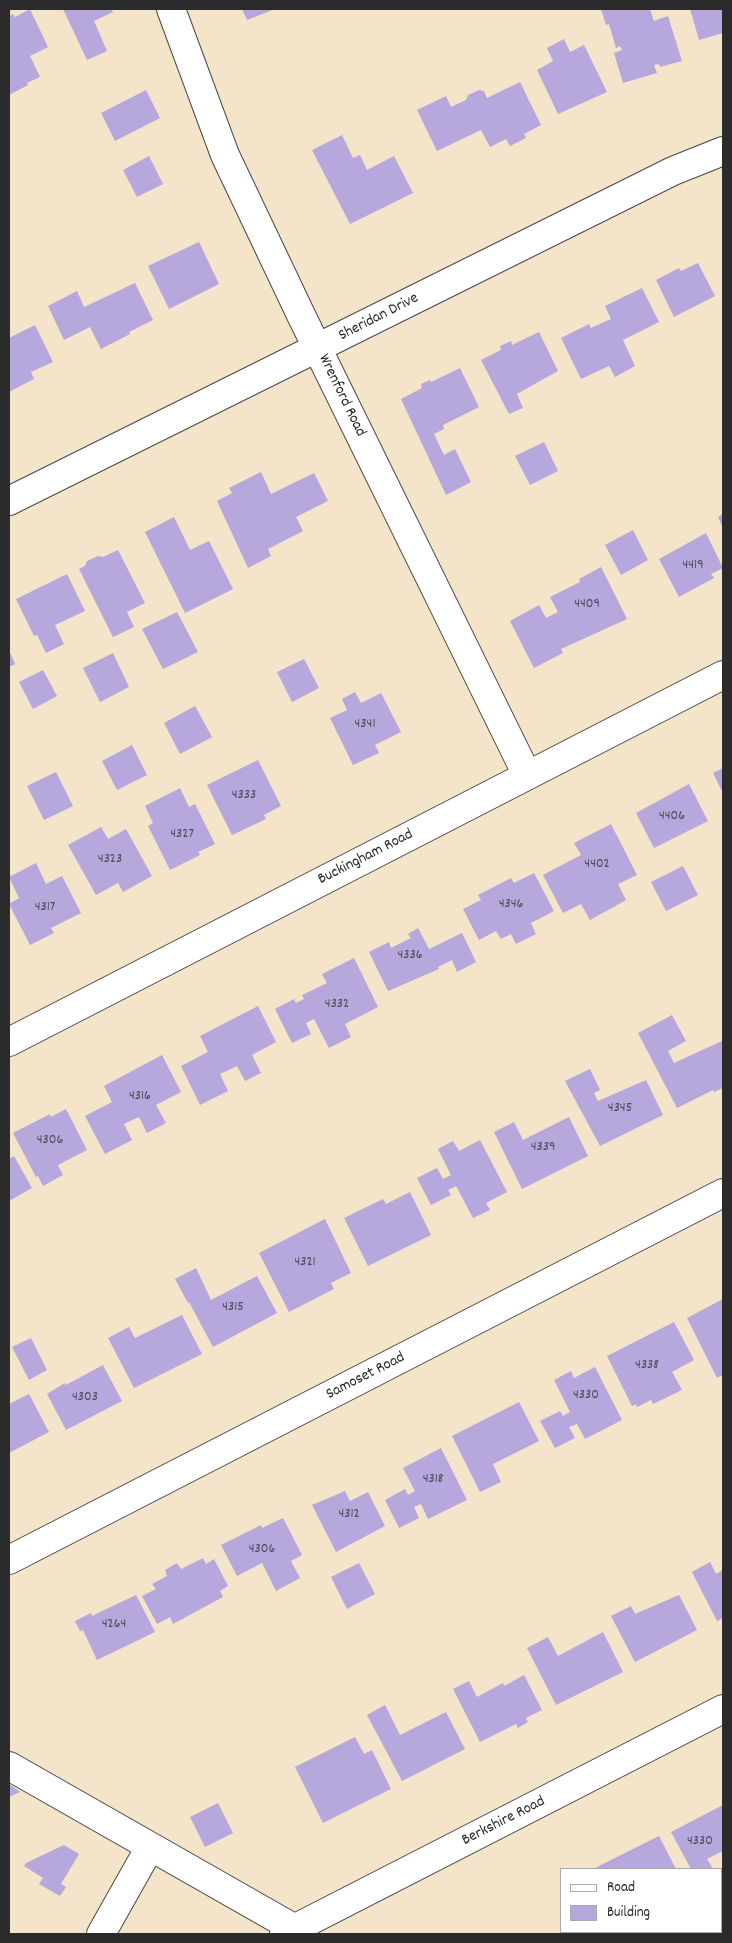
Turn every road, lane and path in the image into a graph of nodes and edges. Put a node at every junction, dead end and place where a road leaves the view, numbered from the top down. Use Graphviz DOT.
graph roads {
  1 [pos="171,9"];
  2 [pos="723,151"];
  3 [pos="318,349"];
  4 [pos="9,501"];
  5 [pos="723,674"];
  6 [pos="527,775"];
  7 [pos="9,1042"];
  8 [pos="723,1193"];
  9 [pos="9,1560"];
  10 [pos="723,1709"];
  11 [pos="9,1766"];
  12 [pos="150,1847"];
  13 [pos="295,1932"];
  14 [pos="101,1934"];
  1 -- 3 [label="street, Wrenford Road"];
  2 -- 3 [label="street, Sheridan Drive"];
  3 -- 4 [label="street, Sheridan Drive"];
  3 -- 6 [label="street, Wrenford Road"];
  5 -- 6 [label="street, Buckingham Road"];
  6 -- 7 [label="street, Buckingham Road"];
  8 -- 9 [label="street, Samoset Road"];
  10 -- 13 [label="street, Berkshire Road"];
  11 -- 12 [label="street"];
  12 -- 13 [label="street"];
  12 -- 14 [label="street"];
}
